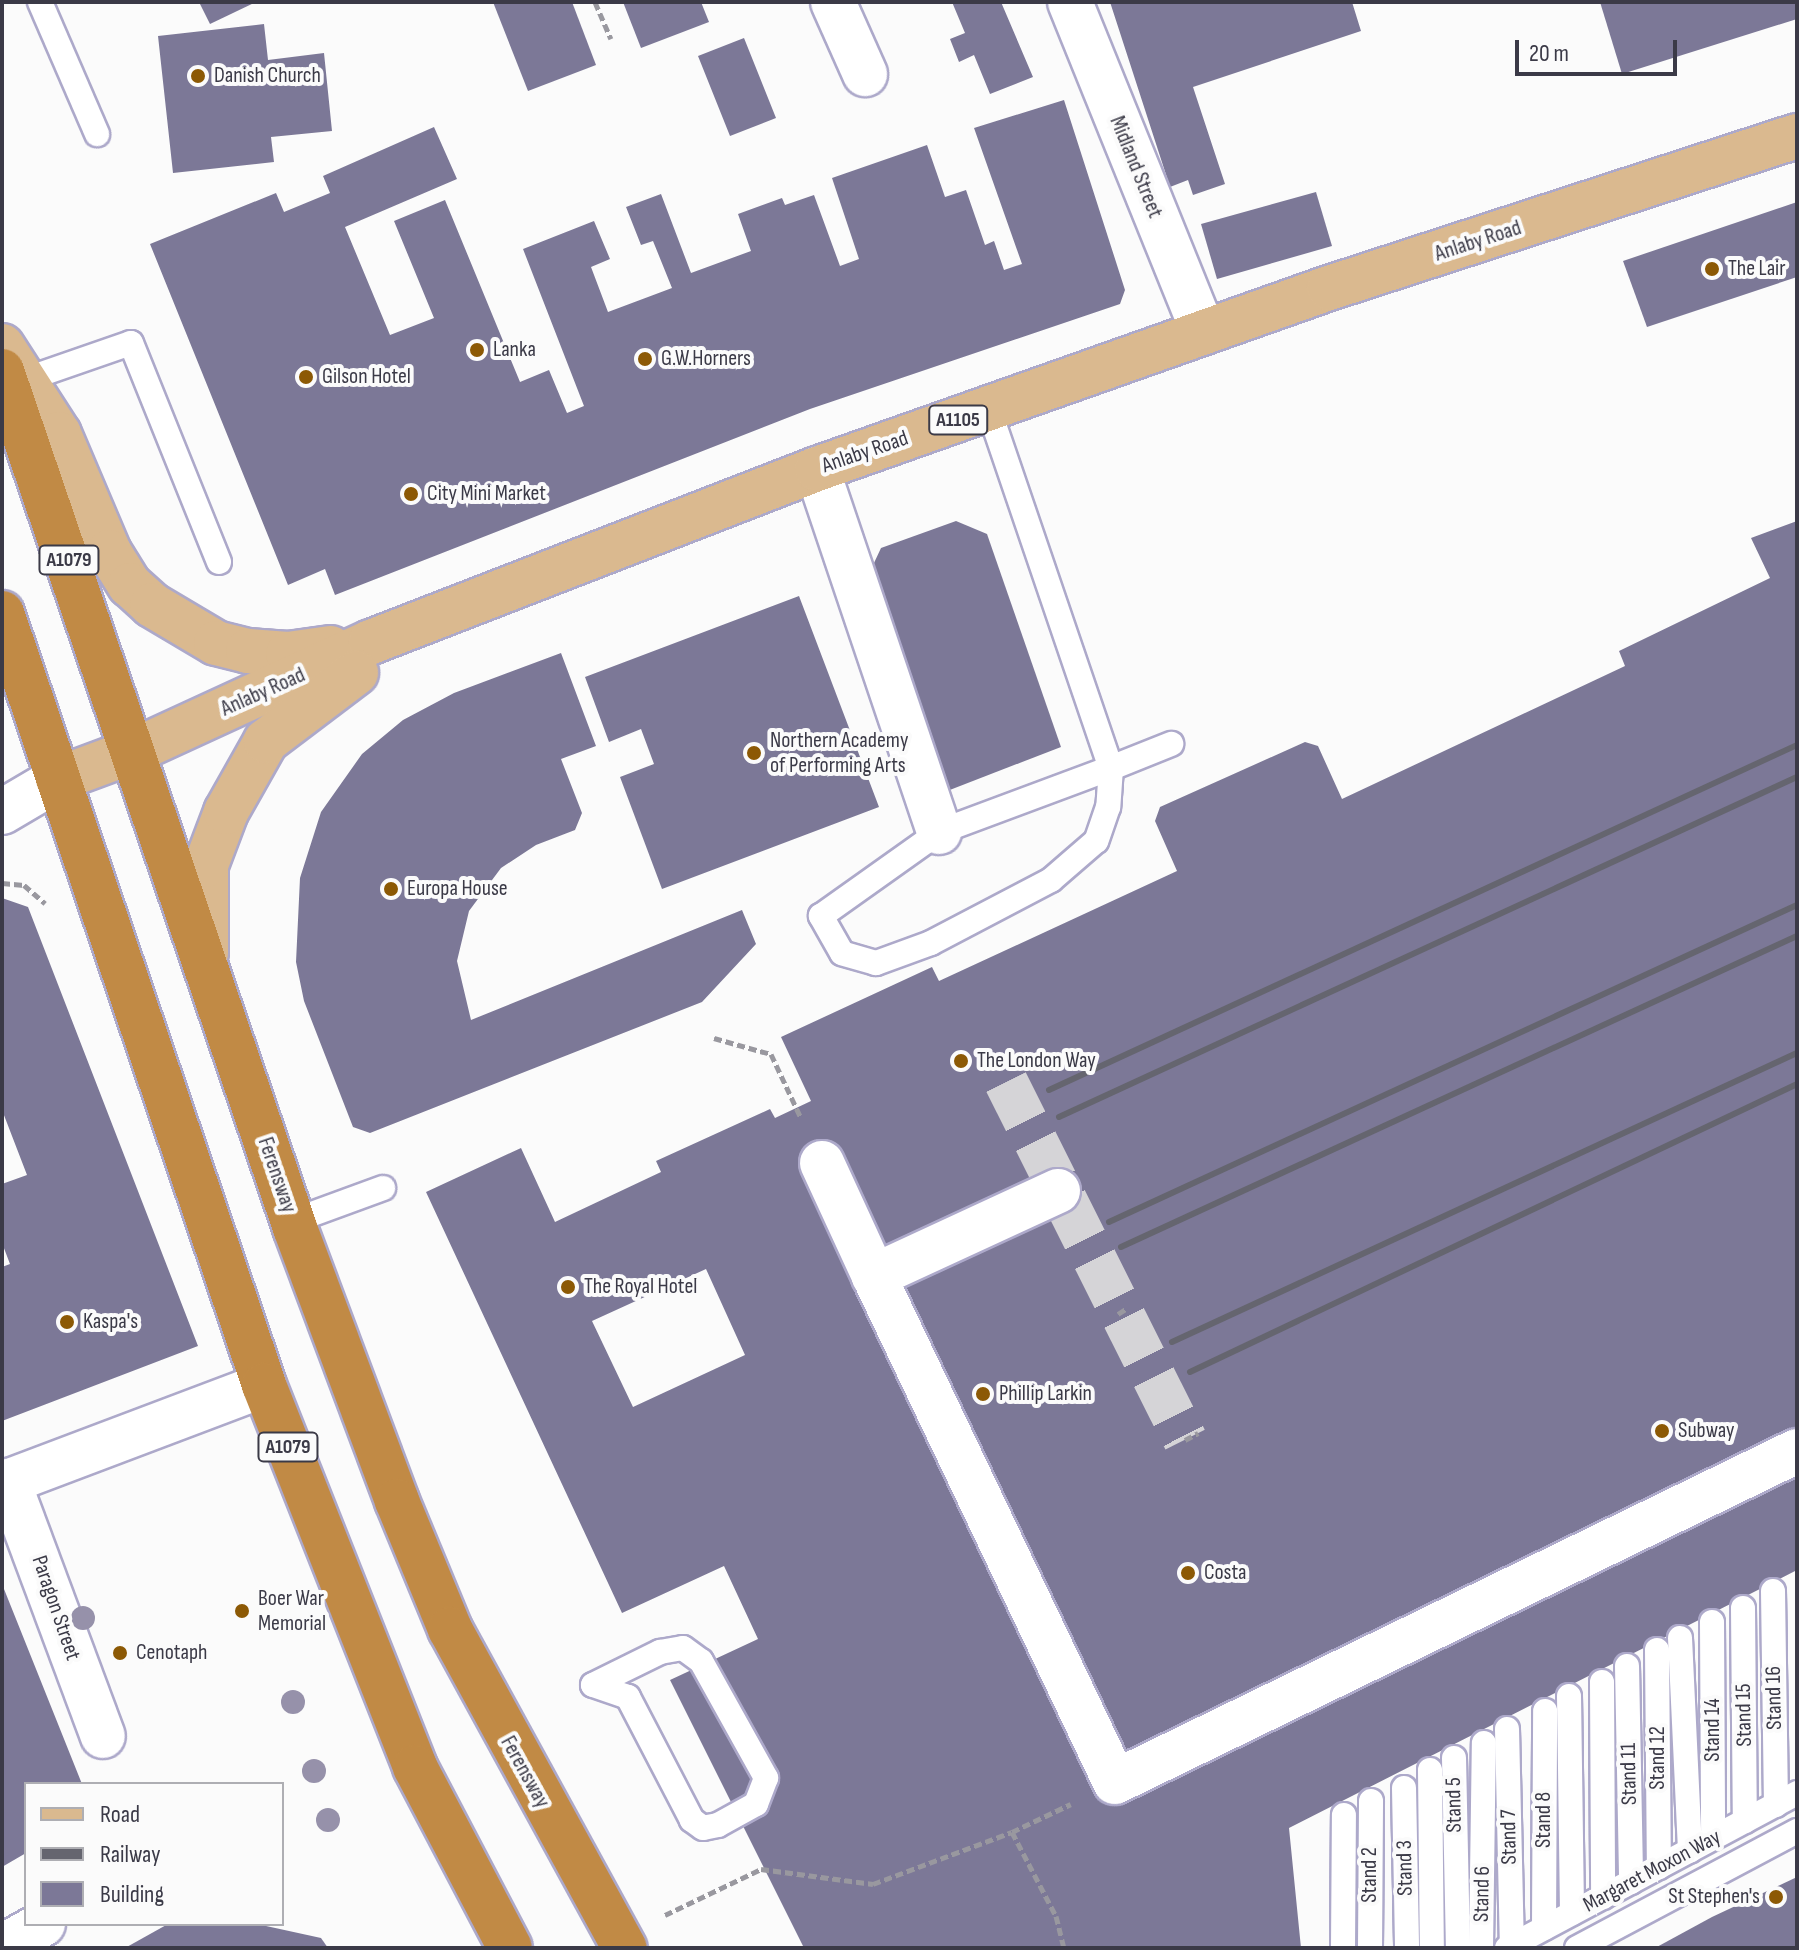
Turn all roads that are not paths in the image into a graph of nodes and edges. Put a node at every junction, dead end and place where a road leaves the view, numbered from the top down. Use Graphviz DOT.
graph roads {
  1 [pos="40,2"];
  2 [pos="833,2"];
  3 [pos="1070,2"];
  4 [pos="865,74"];
  5 [pos="97,134"];
  6 [pos="1797,136"];
  7 [pos="1203,332"];
  8 [pos="9,366"];
  9 [pos="989,410"];
  10 [pos="817,469"];
  11 [pos="219,562"];
  12 [pos="468,605"];
  13 [pos="2,613"];
  14 [pos="371,642"];
  15 [pos="1171,744"];
  16 [pos="136,750"];
  17 [pos="1111,768"];
  18 [pos="58,779"];
  19 [pos="2,812"];
  20 [pos="939,832"];
  21 [pos="207,965"];
  22 [pos="822,1163"];
  23 [pos="383,1188"];
  24 [pos="1058,1191"];
  25 [pos="293,1221"];
  26 [pos="874,1276"];
  27 [pos="264,1385"];
  28 [pos="1797,1451"];
  29 [pos="14,1479"];
  30 [pos="1773,1591"];
  31 [pos="1743,1608"];
  32 [pos="1712,1622"];
  33 [pos="1680,1638"];
  34 [pos="1657,1650"];
  35 [pos="1627,1666"];
  36 [pos="1602,1682"];
  37 [pos="593,1685"];
  38 [pos="1569,1696"];
  39 [pos="1545,1711"];
  40 [pos="1507,1729"];
  41 [pos="103,1736"];
  42 [pos="1484,1743"];
  43 [pos="1454,1758"];
  44 [pos="1430,1770"];
  45 [pos="1404,1788"];
  46 [pos="1786,1799"];
  47 [pos="1371,1801"];
  48 [pos="1344,1815"];
  49 [pos="1745,1821"];
  50 [pos="1797,1831"];
  51 [pos="1713,1838"];
  52 [pos="1690,1851"];
  53 [pos="1659,1867"];
  54 [pos="1631,1882"];
  55 [pos="1603,1897"];
  56 [pos="1572,1913"];
  57 [pos="39,1926"];
  58 [pos="1544,1928"];
  59 [pos="622,1942"];
  60 [pos="2,1947"];
  61 [pos="1509,1947"];
  62 [pos="510,1948"];
  63 [pos="1343,1948"];
  64 [pos="1370,1948"];
  65 [pos="1407,1948"];
  66 [pos="1432,1948"];
  67 [pos="1458,1948"];
  68 [pos="1481,1948"];
  69 [pos="1577,1948"];
  1 -- 5 [label="lane"];
  2 -- 4 [label="street"];
  3 -- 7 [label="street, Midland Street"];
  6 -- 7 [label="main road, Anlaby Road / A1105"];
  7 -- 9 [label="main road, Anlaby Road / A1105"];
  8 -- 11 [label="lane"];
  8 -- 14 [label="main road"];
  8 -- 16 [label="highway, Ferensway / A1079"];
  9 -- 10 [label="main road, Anlaby Road / A1105"];
  9 -- 17 [label="lane"];
  10 -- 12 [label="main road, Anlaby Road / A1105"];
  10 -- 20 [label="street"];
  12 -- 14 [label="main road, Anlaby Road / A1105"];
  12 -- 21 [label="main road"];
  13 -- 18 [label="highway, A1079"];
  14 -- 16 [label="main road, Anlaby Road / A1105"];
  15 -- 17 [label="lane"];
  16 -- 18 [label="main road, Anlaby Road / A1105"];
  16 -- 21 [label="highway, Ferensway / A1079"];
  17 -- 20 [label="lane"];
  17 -- 20 [label="lane"];
  18 -- 19 [label="street, Anlaby Road"];
  18 -- 27 [label="highway, A1079"];
  21 -- 25 [label="highway, Ferensway / A1079"];
  22 -- 26 [label="street"];
  23 -- 25 [label="lane"];
  24 -- 26 [label="street"];
  25 -- 59 [label="highway, Ferensway / A1079"];
  26 -- 28 [label="street"];
  27 -- 29 [label="street"];
  27 -- 62 [label="highway, A1079"];
  29 -- 41 [label="street, Paragon Street"];
  30 -- 46 [label="lane, Stand 16"];
  31 -- 49 [label="lane, Stand 15"];
  32 -- 51 [label="lane, Stand 14"];
  33 -- 52 [label="lane"];
  34 -- 53 [label="lane, Stand 12"];
  35 -- 54 [label="lane, Stand 11"];
  36 -- 55 [label="lane"];
  37 -- 37 [label="lane"];
  38 -- 56 [label="lane"];
  39 -- 58 [label="lane, Stand 8"];
  40 -- 61 [label="lane, Stand 7"];
  42 -- 68 [label="lane, Stand 6"];
  43 -- 67 [label="lane, Stand 5"];
  44 -- 66 [label="lane"];
  45 -- 65 [label="lane, Stand 3"];
  46 -- 49 [label="lane, Margaret Moxon Way"];
  47 -- 64 [label="lane, Stand 2"];
  48 -- 63 [label="lane"];
  49 -- 51 [label="lane, Margaret Moxon Way"];
  50 -- 69 [label="lane, Margaret Moxon Way"];
  51 -- 52 [label="lane, Margaret Moxon Way"];
  52 -- 53 [label="lane, Margaret Moxon Way"];
  53 -- 54 [label="lane, Margaret Moxon Way"];
  54 -- 55 [label="lane, Margaret Moxon Way"];
  55 -- 56 [label="lane, Margaret Moxon Way"];
  56 -- 58 [label="lane, Margaret Moxon Way"];
  57 -- 60 [label="street"];
  58 -- 61 [label="lane, Margaret Moxon Way"];
}
